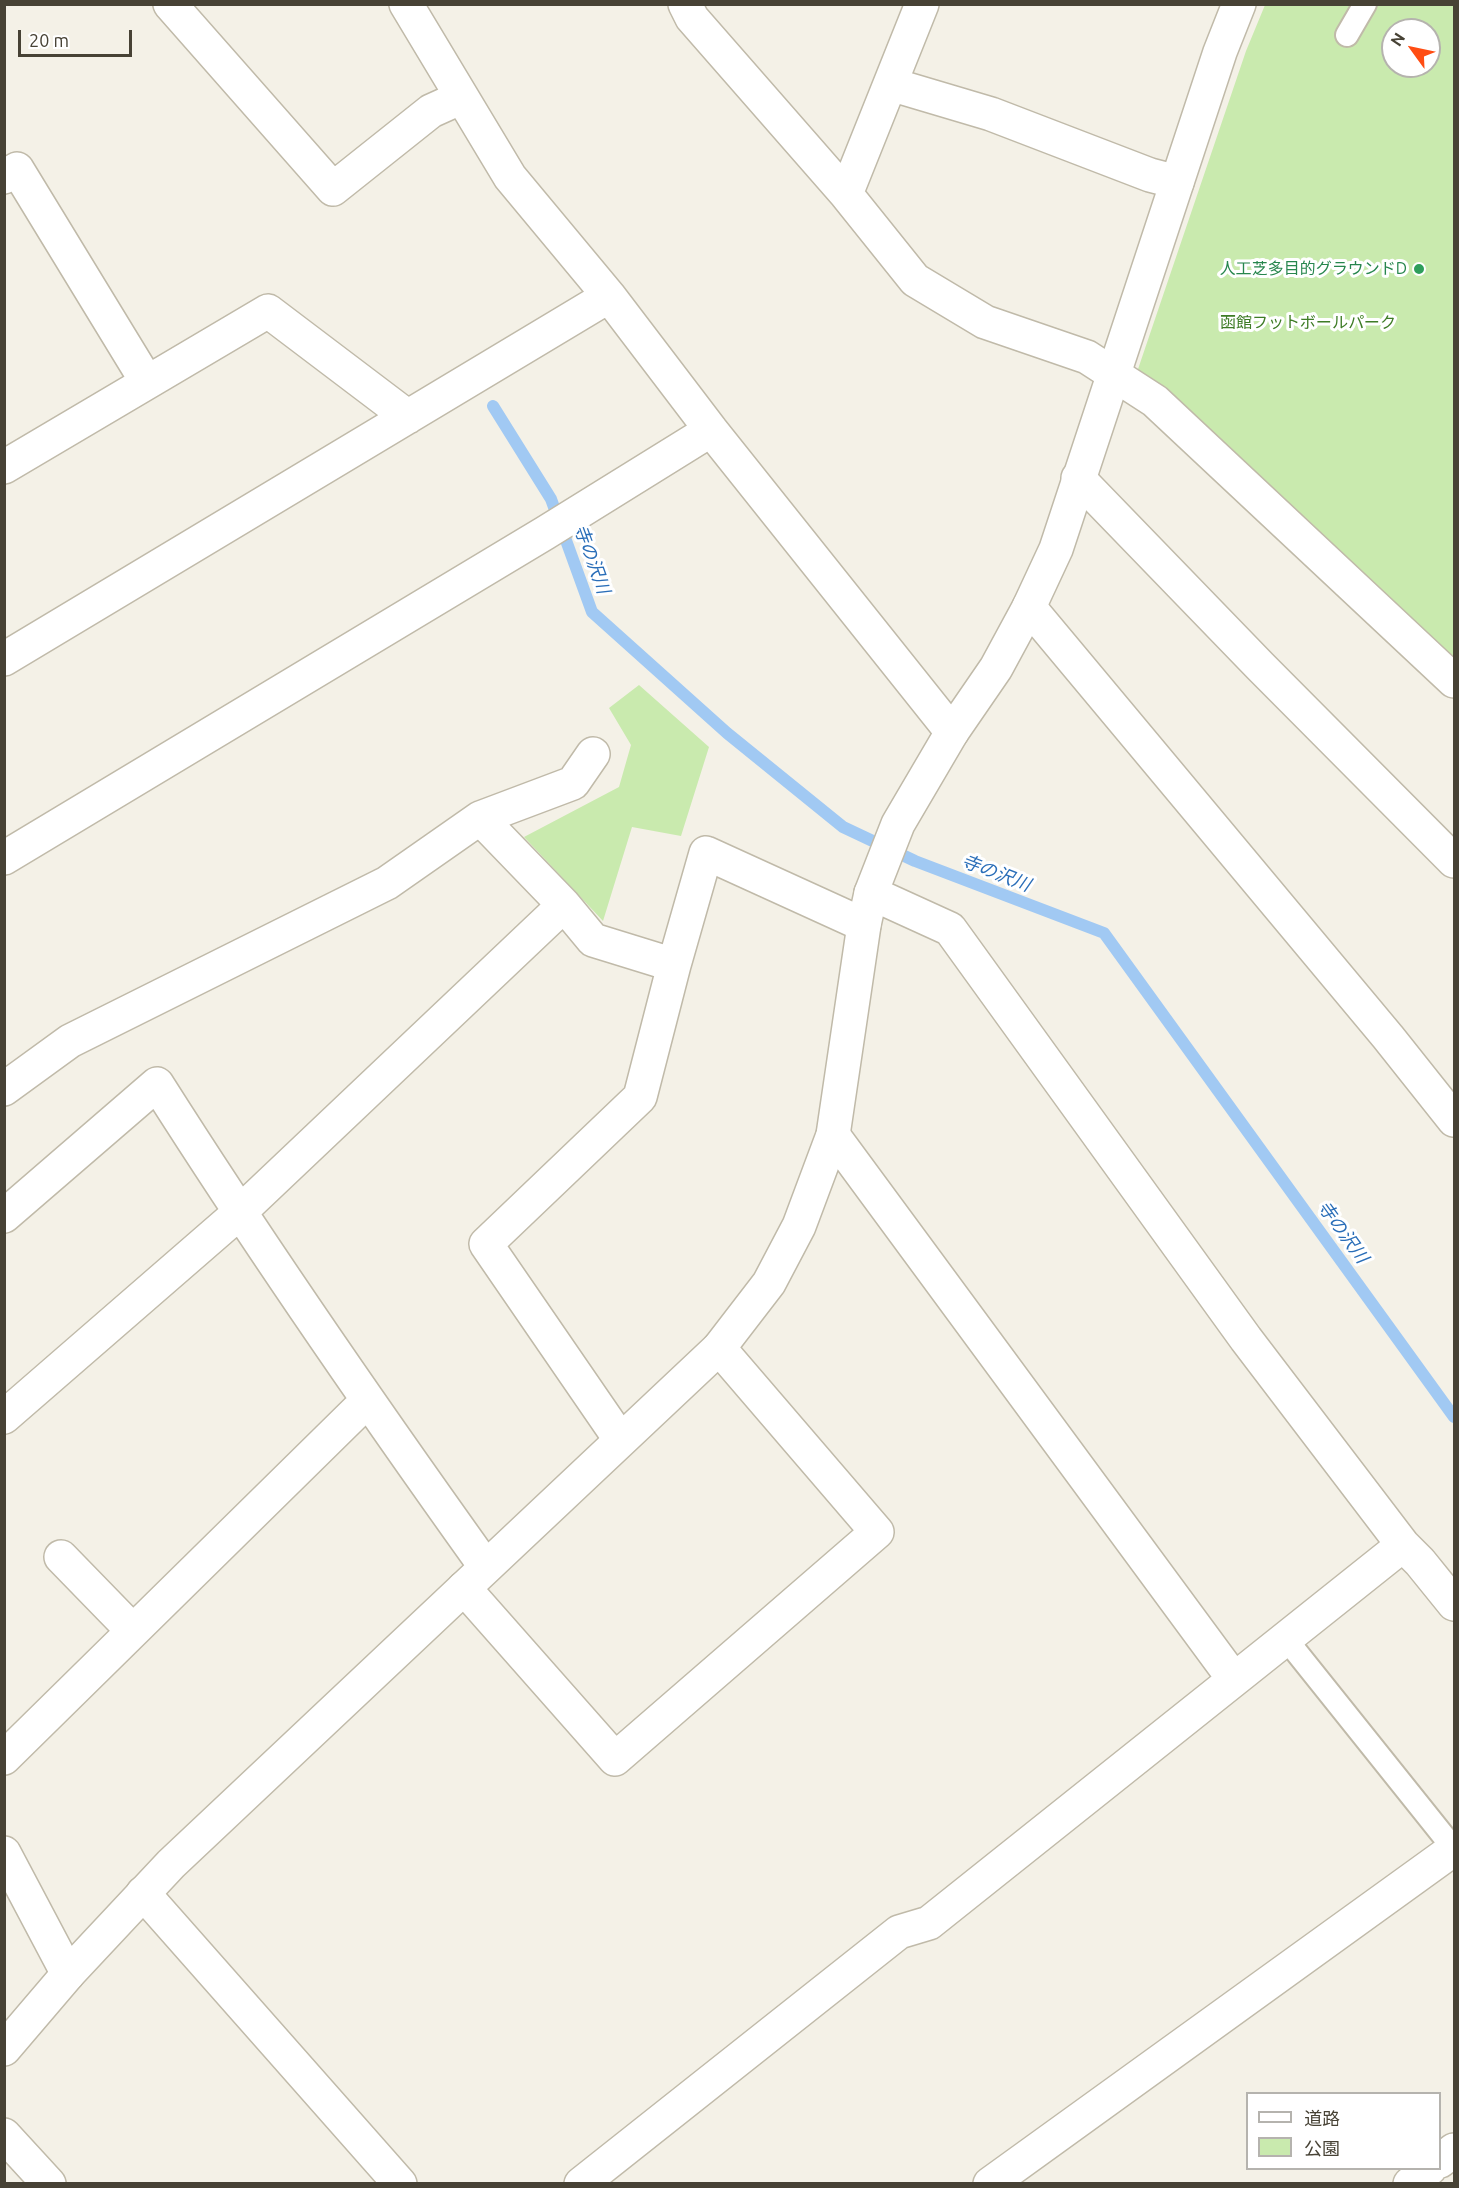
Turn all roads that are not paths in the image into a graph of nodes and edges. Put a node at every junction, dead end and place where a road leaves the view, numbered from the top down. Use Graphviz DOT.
graph roads {
  1 [pos="170,4"];
  2 [pos="406,4"];
  3 [pos="685,4"];
  4 [pos="922,4"];
  5 [pos="1239,4"];
  6 [pos="1365,4"];
  7 [pos="1347,35"];
  8 [pos="890,84"];
  9 [pos="462,98"];
  10 [pos="4,177"];
  11 [pos="1177,182"];
  12 [pos="846,194"];
  13 [pos="609,296"];
  14 [pos="1113,375"];
  15 [pos="147,382"];
  16 [pos="408,417"];
  17 [pos="711,430"];
  18 [pos="4,467"];
  19 [pos="1078,478"];
  20 [pos="1029,607"];
  21 [pos="4,659"];
  22 [pos="1455,681"];
  23 [pos="952,732"];
  24 [pos="593,754"];
  25 [pos="480,818"];
  26 [pos="4,858"];
  27 [pos="1455,861"];
  28 [pos="875,882"];
  29 [pos="564,905"];
  30 [pos="864,925"];
  31 [pos="674,964"];
  32 [pos="4,1089"];
  33 [pos="1455,1120"];
  34 [pos="832,1134"];
  35 [pos="239,1213"];
  36 [pos="4,1216"];
  37 [pos="719,1348"];
  38 [pos="367,1401"];
  39 [pos="4,1417"];
  40 [pos="620,1439"];
  41 [pos="1403,1545"];
  42 [pos="61,1557"];
  43 [pos="475,1577"];
  44 [pos="1455,1604"];
  45 [pos="133,1631"];
  46 [pos="1286,1639"];
  47 [pos="1233,1678"];
  48 [pos="4,1758"];
  49 [pos="1454,1849"];
  50 [pos="4,1853"];
  51 [pos="143,1893"];
  52 [pos="68,1974"];
  53 [pos="4,2049"];
  54 [pos="4,2135"];
  55 [pos="1455,2150"];
  56 [pos="1441,2160"];
  57 [pos="1429,2170"];
  58 [pos="49,2184"];
  59 [pos="400,2184"];
  60 [pos="581,2184"];
  61 [pos="990,2184"];
  62 [pos="1410,2184"];
  1 -- 9 [label="street"];
  2 -- 9 [label="street"];
  3 -- 12 [label="street"];
  4 -- 8 [label="street"];
  5 -- 11 [label="street"];
  6 -- 7 [label="lane"];
  8 -- 11 [label="street"];
  8 -- 12 [label="street"];
  9 -- 13 [label="street"];
  10 -- 15 [label="street"];
  11 -- 14 [label="street"];
  12 -- 14 [label="street"];
  13 -- 16 [label="street"];
  13 -- 17 [label="street"];
  14 -- 19 [label="street"];
  14 -- 22 [label="street"];
  15 -- 16 [label="street"];
  15 -- 18 [label="street"];
  16 -- 21 [label="street"];
  17 -- 23 [label="street"];
  17 -- 26 [label="street"];
  19 -- 20 [label="street"];
  19 -- 27 [label="street"];
  20 -- 23 [label="street"];
  20 -- 33 [label="street"];
  23 -- 28 [label="street"];
  24 -- 25 [label="street"];
  25 -- 29 [label="street"];
  25 -- 32 [label="street"];
  28 -- 30 [label="street"];
  28 -- 41 [label="street"];
  29 -- 31 [label="street"];
  29 -- 35 [label="street"];
  30 -- 31 [label="street"];
  30 -- 34 [label="street"];
  31 -- 40 [label="street"];
  34 -- 37 [label="street"];
  34 -- 47 [label="street"];
  35 -- 36 [label="street"];
  35 -- 38 [label="street"];
  35 -- 39 [label="street"];
  37 -- 40 [label="street"];
  37 -- 43 [label="street"];
  38 -- 43 [label="street"];
  38 -- 45 [label="street"];
  40 -- 43 [label="street"];
  41 -- 44 [label="street"];
  41 -- 46 [label="street"];
  42 -- 45 [label="street"];
  43 -- 51 [label="street"];
  45 -- 48 [label="street"];
  46 -- 47 [label="street"];
  46 -- 49 [label="lane"];
  47 -- 60 [label="street"];
  49 -- 61 [label="street"];
  50 -- 52 [label="street"];
  51 -- 52 [label="street"];
  51 -- 59 [label="street"];
  52 -- 53 [label="street"];
  54 -- 58 [label="street"];
  55 -- 56 [label="street"];
  57 -- 62 [label="street"];
}
